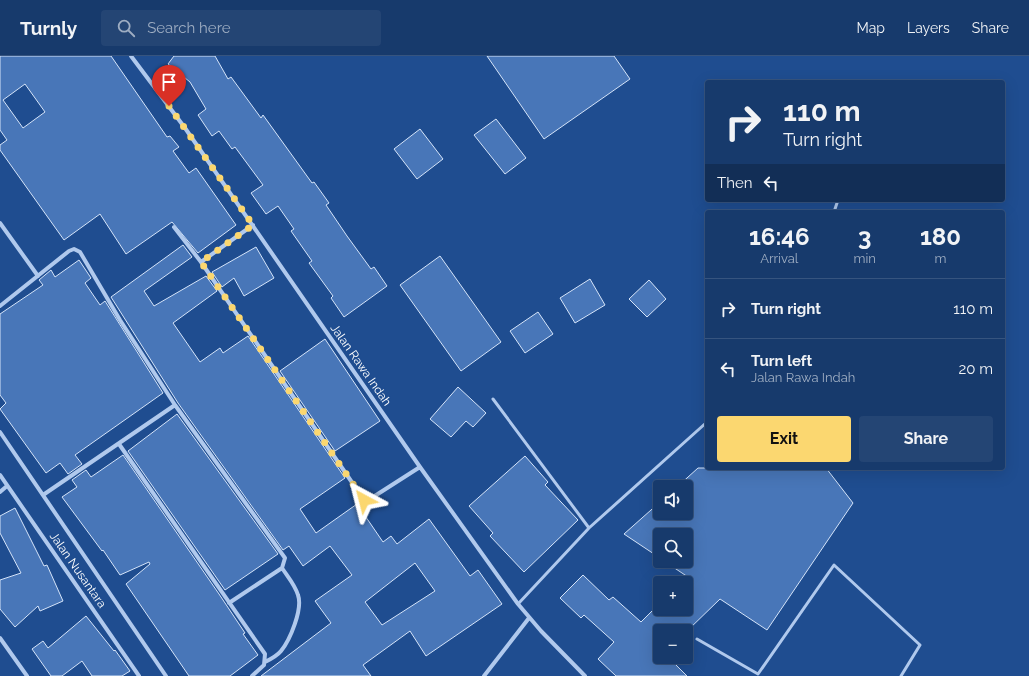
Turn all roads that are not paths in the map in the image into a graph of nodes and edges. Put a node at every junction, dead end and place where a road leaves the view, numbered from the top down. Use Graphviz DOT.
graph roads {
  1 [pos="131,56"];
  2 [pos="0,222"];
  3 [pos="253,225"];
  4 [pos="174,227"];
  5 [pos="201,262"];
  6 [pos="38,276"];
  7 [pos="0,306"];
  8 [pos="493,399"];
  9 [pos="175,405"];
  10 [pos="705,424"];
  11 [pos="0,432"];
  12 [pos="119,444"];
  13 [pos="420,467"];
  14 [pos="0,475"];
  15 [pos="8,486"];
  16 [pos="0,492"];
  17 [pos="43,495"];
  18 [pos="589,528"];
  19 [pos="282,568"];
  20 [pos="229,603"];
  21 [pos="518,604"];
  22 [pos="529,618"];
  23 [pos="0,638"];
  24 [pos="698,639"];
  25 [pos="265,662"];
  26 [pos="27,676"];
  27 [pos="139,676"];
  28 [pos="166,676"];
  29 [pos="252,676"];
  30 [pos="484,676"];
  31 [pos="585,676"];
  32 [pos="901,676"];
  1 -- 3 [label="street, Jalan Rawa Indah"];
  2 -- 6 [label="street"];
  3 -- 5 [label="street"];
  3 -- 13 [label="street, Jalan Rawa Indah"];
  4 -- 5 [label="street"];
  5 -- 13 [label="street"];
  6 -- 7 [label="street"];
  6 -- 9 [label="street"];
  8 -- 18 [label="lane"];
  9 -- 12 [label="street"];
  9 -- 19 [label="street"];
  10 -- 18 [label="lane"];
  11 -- 17 [label="street"];
  12 -- 17 [label="street"];
  12 -- 20 [label="street"];
  13 -- 21 [label="street, Jalan Rawa Indah"];
  14 -- 15 [label="street, Jalan Nusantara"];
  15 -- 16 [label="street"];
  15 -- 27 [label="street, Jalan Nusantara"];
  17 -- 28 [label="street"];
  18 -- 21 [label="lane"];
  19 -- 20 [label="street"];
  19 -- 25 [label="street"];
  20 -- 25 [label="street"];
  21 -- 22 [label="street, Jalan Rawa Indah"];
  22 -- 30 [label="street"];
  22 -- 31 [label="street, Jalan Rawa Indah"];
  23 -- 26 [label="street"];
  24 -- 32 [label="lane"];
  25 -- 29 [label="street"];
}
